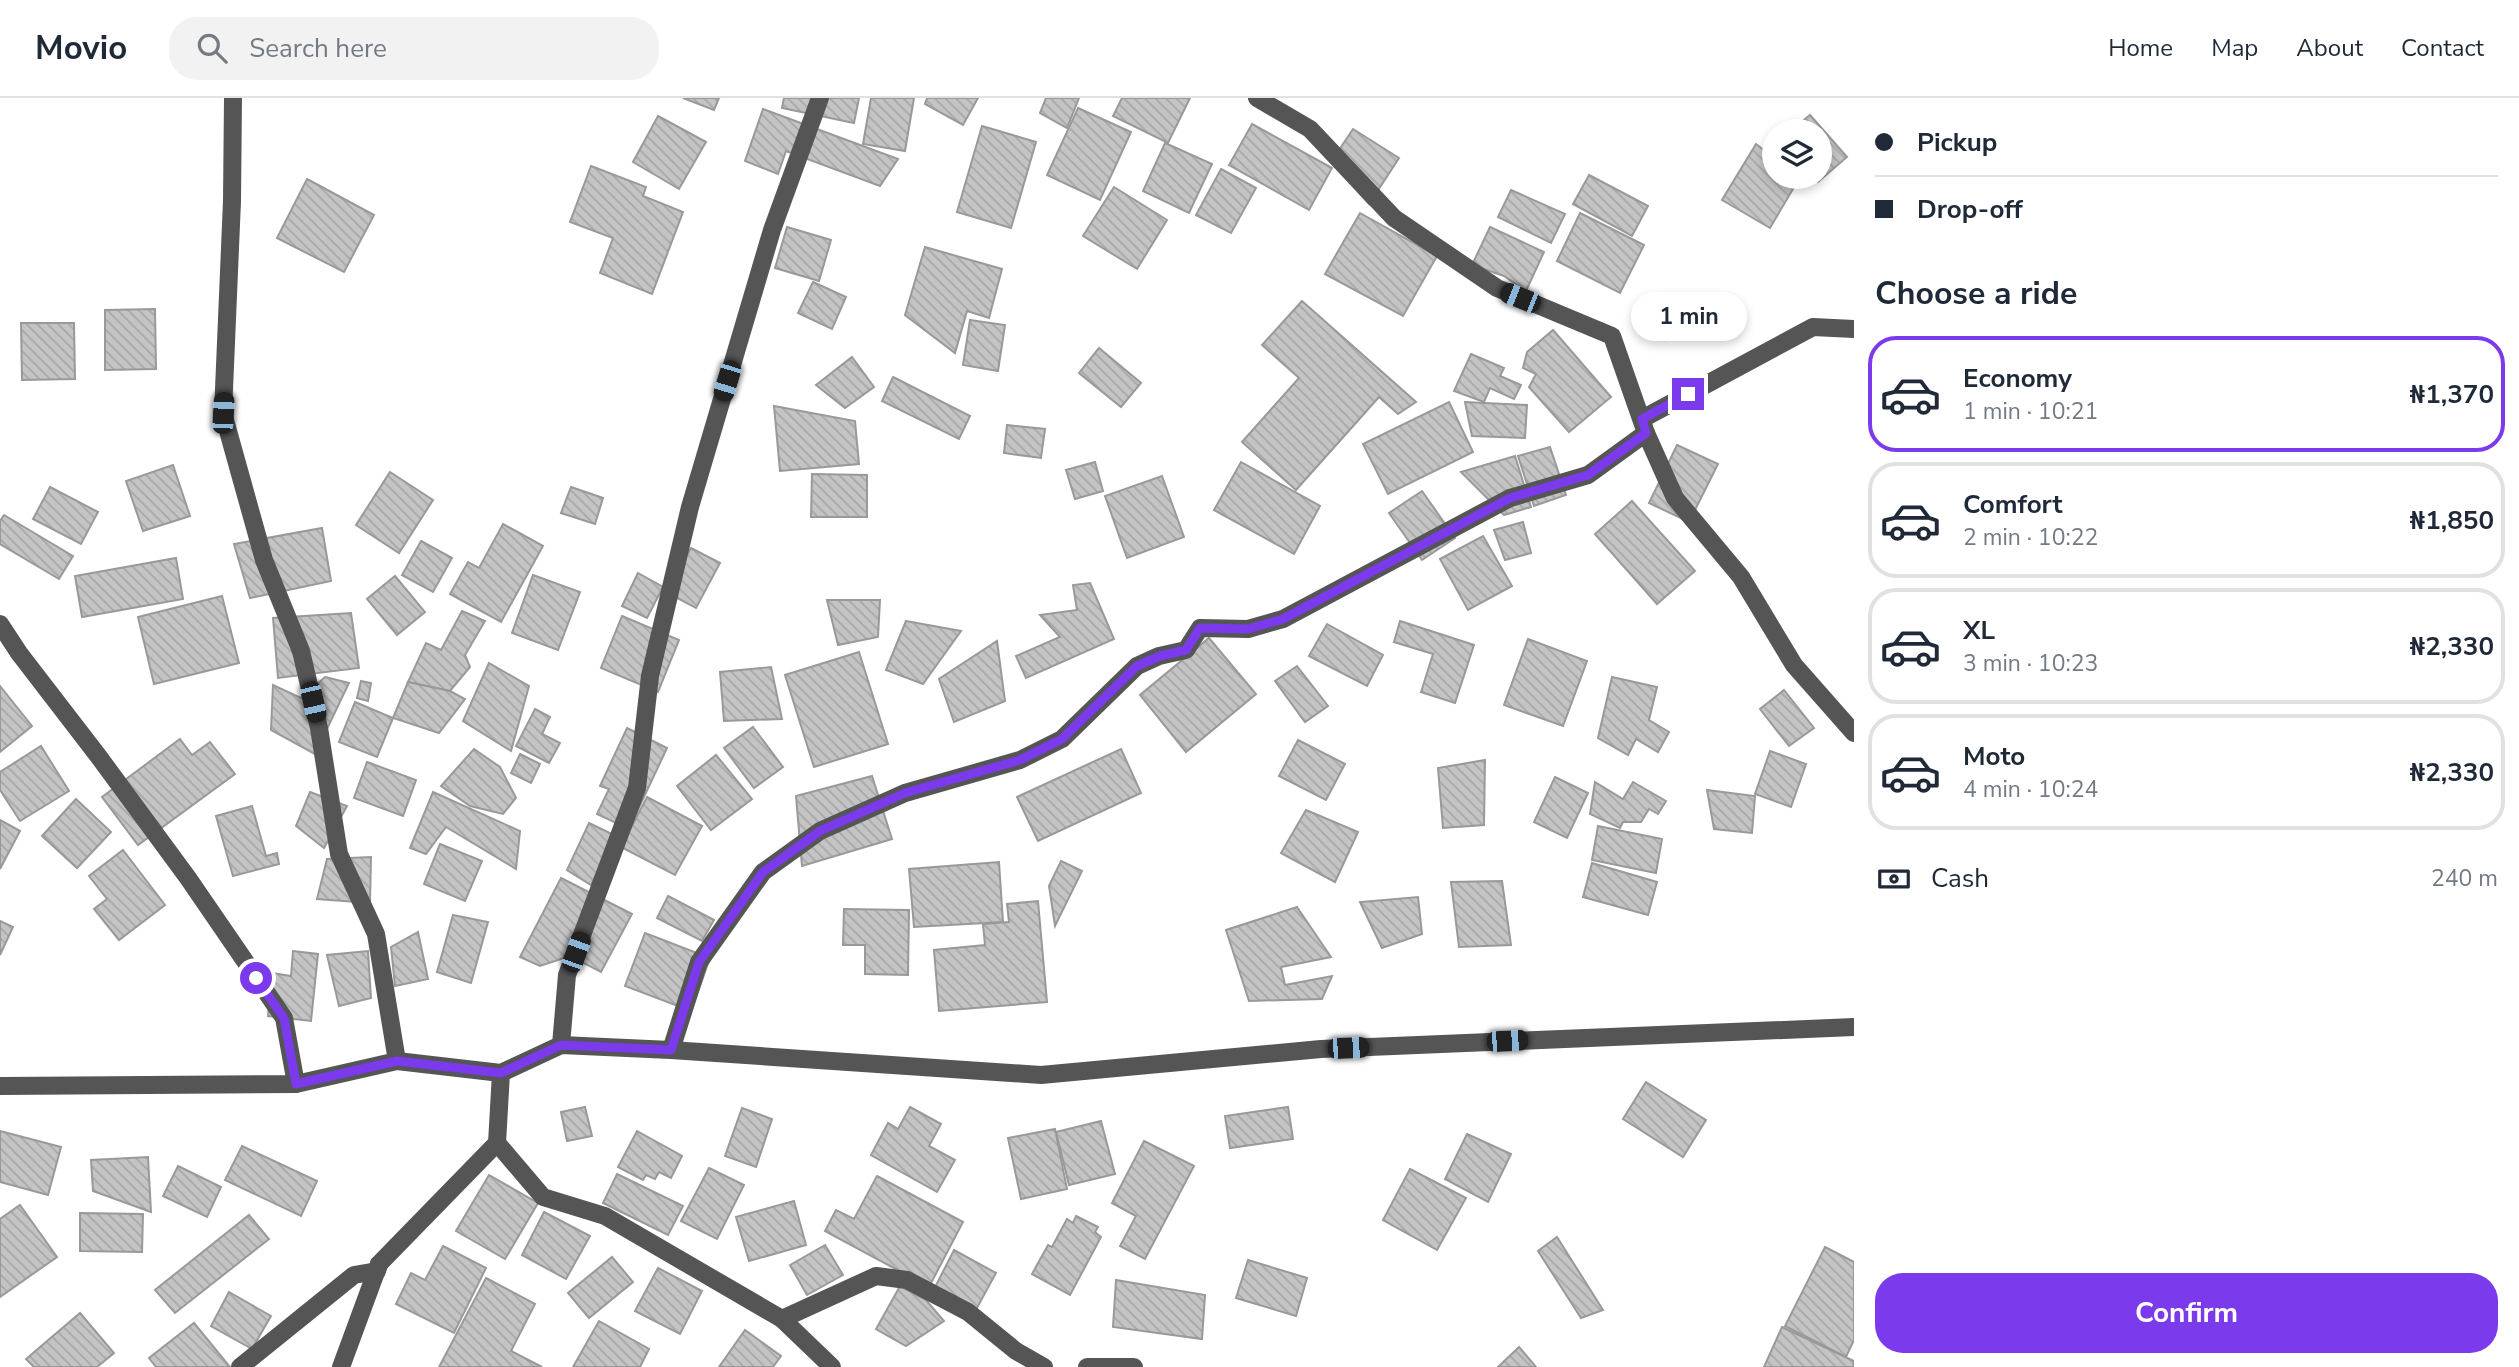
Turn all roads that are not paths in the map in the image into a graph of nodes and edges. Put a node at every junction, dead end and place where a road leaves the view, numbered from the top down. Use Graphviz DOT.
graph roads {
  1 [pos="233,98"];
  2 [pos="820,98"];
  3 [pos="1256,98"];
  4 [pos="1854,328"];
  5 [pos="1644,426"];
  6 [pos="0,624"];
  7 [pos="1854,733"];
  8 [pos="1854,1027"];
  9 [pos="561,1045"];
  10 [pos="671,1050"];
  11 [pos="397,1061"];
  12 [pos="501,1073"];
  13 [pos="296,1084"];
  14 [pos="0,1086"];
  15 [pos="496,1143"];
  16 [pos="379,1264"];
  17 [pos="782,1319"];
  18 [pos="240,1367"];
  19 [pos="341,1367"];
  20 [pos="832,1367"];
  21 [pos="1044,1367"];
  22 [pos="1087,1367"];
  23 [pos="1134,1367"];
  1 -- 11 [label="street"];
  2 -- 9 [label="street"];
  3 -- 5 [label="street"];
  4 -- 5 [label="street"];
  5 -- 7 [label="street"];
  5 -- 10 [label="street"];
  6 -- 13 [label="street"];
  8 -- 10 [label="street"];
  9 -- 10 [label="street"];
  9 -- 12 [label="street"];
  11 -- 12 [label="street"];
  11 -- 13 [label="street"];
  12 -- 15 [label="street"];
  13 -- 14 [label="street"];
  15 -- 16 [label="street"];
  15 -- 17 [label="street"];
  16 -- 18 [label="street"];
  16 -- 19 [label="street"];
  17 -- 20 [label="street"];
  17 -- 21 [label="street"];
  22 -- 23 [label="street"];
}
